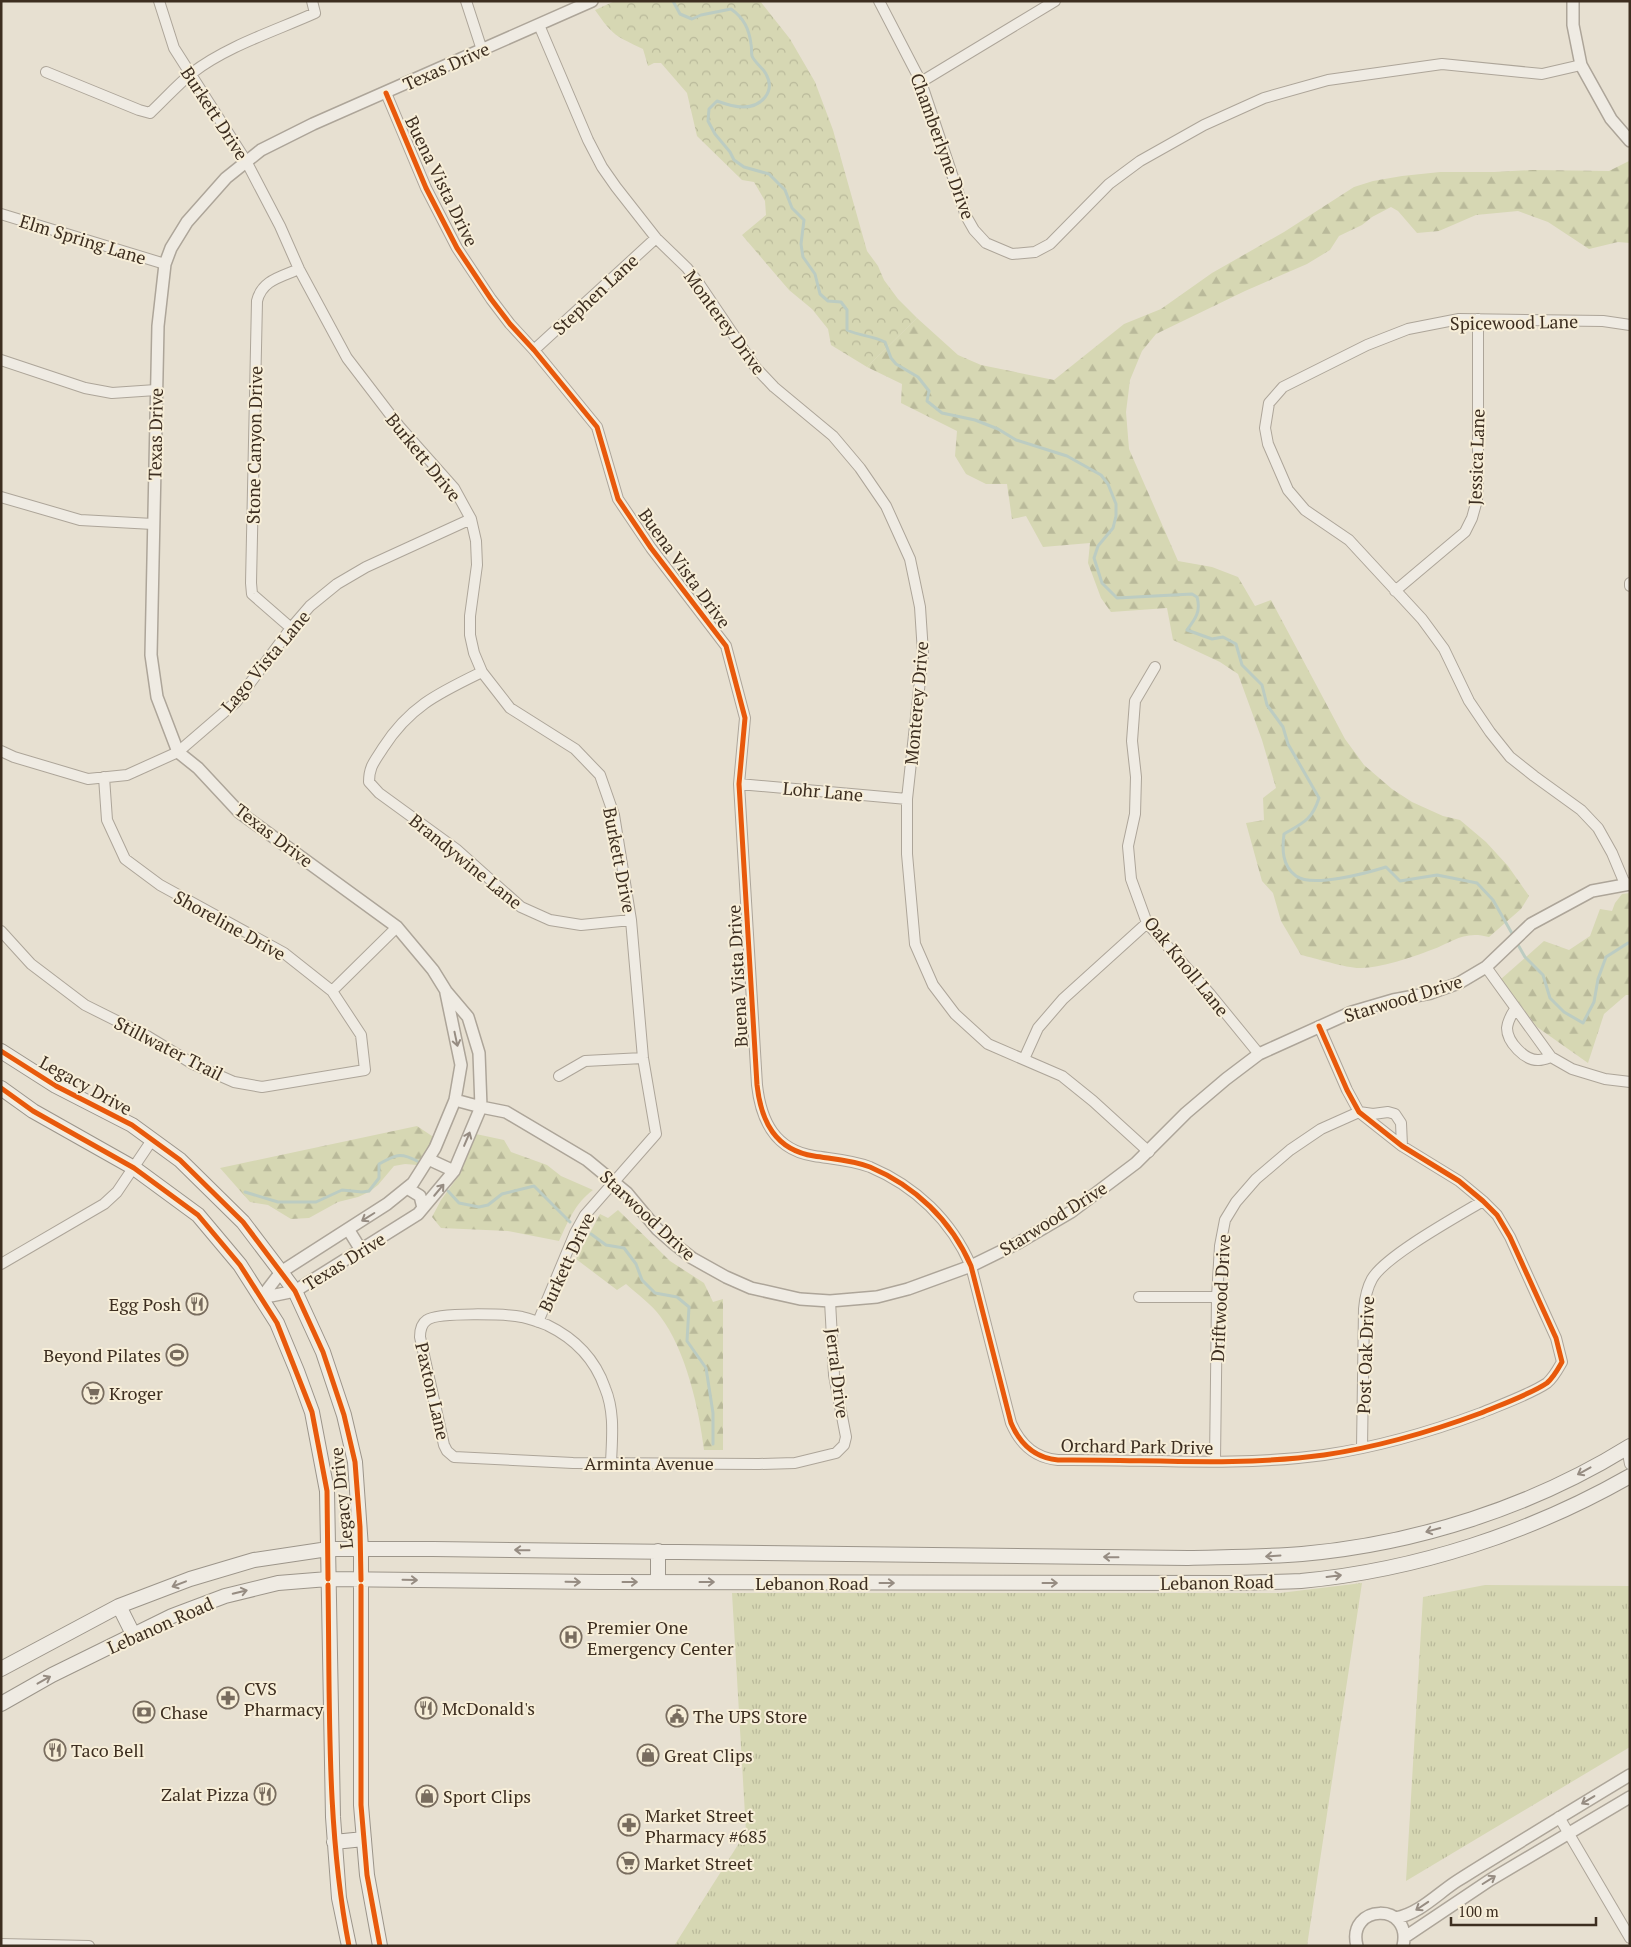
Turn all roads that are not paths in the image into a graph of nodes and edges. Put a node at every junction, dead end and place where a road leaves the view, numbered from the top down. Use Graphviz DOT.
graph roads {
  1 [pos="159,1"];
  2 [pos="312,1"];
  3 [pos="466,1"];
  4 [pos="592,1"];
  5 [pos="879,1"];
  6 [pos="1055,1"];
  7 [pos="1573,1"];
  8 [pos="539,26"];
  9 [pos="482,50"];
  10 [pos="1581,65"];
  11 [pos="46,72"];
  12 [pos="191,74"];
  13 [pos="921,82"];
  14 [pos="386,93"];
  15 [pos="1630,142"];
  16 [pos="246,160"];
  17 [pos="1,214"];
  18 [pos="656,238"];
  19 [pos="165,264"];
  20 [pos="298,269"];
  21 [pos="1478,319"];
  22 [pos="1630,325"];
  23 [pos="534,350"];
  24 [pos="1,360"];
  25 [pos="156,390"];
  26 [pos="1,497"];
  27 [pos="471,519"];
  28 [pos="153,524"];
  29 [pos="1395,590"];
  30 [pos="291,628"];
  31 [pos="1155,666"];
  32 [pos="482,672"];
  33 [pos="1,751"];
  34 [pos="178,752"];
  35 [pos="104,777"];
  36 [pos="739,784"];
  37 [pos="908,799"];
  38 [pos="1627,884"];
  39 [pos="631,920"];
  40 [pos="1147,923"];
  41 [pos="397,927"];
  42 [pos="1,931"];
  43 [pos="1486,967"];
  44 [pos="332,991"];
  45 [pos="446,991"];
  46 [pos="1515,1009"];
  47 [pos="1319,1026"];
  48 [pos="1,1051"];
  49 [pos="1259,1054"];
  50 [pos="1551,1057"];
  51 [pos="643,1058"];
  52 [pos="1024,1059"];
  53 [pos="366,1070"];
  54 [pos="559,1076"];
  55 [pos="1630,1082"];
  56 [pos="1,1088"];
  57 [pos="455,1100"];
  58 [pos="481,1108"];
  59 [pos="1359,1112"];
  60 [pos="152,1140"];
  61 [pos="785,1144"];
  62 [pos="1402,1146"];
  63 [pos="1149,1152"];
  64 [pos="428,1159"];
  65 [pos="134,1168"];
  66 [pos="454,1171"];
  67 [pos="614,1182"];
  68 [pos="407,1188"];
  69 [pos="1483,1201"];
  70 [pos="423,1208"];
  71 [pos="348,1229"];
  72 [pos="361,1250"];
  73 [pos="1,1264"];
  74 [pos="971,1266"];
  75 [pos="281,1272"];
  76 [pos="295,1291"];
  77 [pos="1139,1297"];
  78 [pos="1217,1297"];
  79 [pos="261,1298"];
  80 [pos="830,1301"];
  81 [pos="538,1322"];
  82 [pos="844,1445"];
  83 [pos="1362,1448"];
  84 [pos="1629,1448"];
  85 [pos="450,1455"];
  86 [pos="1215,1461"];
  87 [pos="611,1463"];
  88 [pos="1630,1464"];
  89 [pos="1630,1476"];
  90 [pos="361,1548"];
  91 [pos="328,1549"];
  92 [pos="658,1551"];
  93 [pos="328,1579"];
  94 [pos="361,1580"];
  95 [pos="658,1582"];
  96 [pos="119,1606"];
  97 [pos="134,1636"];
  98 [pos="1,1669"];
  99 [pos="1,1704"];
  100 [pos="1630,1775"];
  101 [pos="1630,1797"];
  102 [pos="1559,1817"];
  103 [pos="1568,1834"];
  104 [pos="364,1839"];
  105 [pos="334,1842"];
  106 [pos="1396,1918"];
  107 [pos="1630,1938"];
  108 [pos="1404,1941"];
  109 [pos="1,1944"];
  110 [pos="89,1946"];
  111 [pos="348,1946"];
  112 [pos="380,1946"];
  113 [pos="1356,1946"];
  1 -- 12 [label="street, Burkett Drive"];
  2 -- 12 [label="street"];
  3 -- 9 [label="street"];
  4 -- 8 [label="street, Texas Drive"];
  5 -- 13 [label="street, Chamberlyne Drive"];
  6 -- 13 [label="street"];
  7 -- 10 [label="street"];
  8 -- 9 [label="street, Texas Drive"];
  8 -- 18 [label="street, Monterey Drive"];
  9 -- 14 [label="street, Texas Drive"];
  10 -- 13 [label="street, Chamberlyne Drive"];
  10 -- 15 [label="street"];
  11 -- 12 [label="street"];
  12 -- 16 [label="street, Burkett Drive"];
  14 -- 16 [label="street, Texas Drive"];
  14 -- 23 [label="street, Buena Vista Drive"];
  16 -- 19 [label="street, Texas Drive"];
  16 -- 20 [label="street, Burkett Drive"];
  17 -- 19 [label="street, Elm Spring Lane"];
  18 -- 23 [label="street, Stephen Lane"];
  18 -- 37 [label="street, Monterey Drive"];
  19 -- 25 [label="street, Texas Drive"];
  20 -- 27 [label="street, Burkett Drive"];
  20 -- 30 [label="street, Stone Canyon Drive"];
  21 -- 22 [label="street, Spicewood Lane"];
  21 -- 29 [label="street, Jessica Lane"];
  21 -- 29 [label="street, Spicewood Lane"];
  23 -- 36 [label="street, Buena Vista Drive"];
  24 -- 25 [label="street"];
  25 -- 28 [label="street, Texas Drive"];
  26 -- 28 [label="street"];
  27 -- 30 [label="street, Lago Vista Lane"];
  27 -- 32 [label="street, Burkett Drive"];
  28 -- 34 [label="street, Texas Drive"];
  29 -- 38 [label="street"];
  30 -- 34 [label="street, Lago Vista Lane"];
  31 -- 40 [label="street, Oak Knoll Lane"];
  32 -- 39 [label="street, Burkett Drive"];
  32 -- 39 [label="street, Brandywine Lane"];
  33 -- 35 [label="street, Lago Vista Lane"];
  34 -- 35 [label="street, Lago Vista Lane"];
  34 -- 41 [label="street, Texas Drive"];
  35 -- 44 [label="street, Shoreline Drive"];
  36 -- 37 [label="street, Lohr Lane"];
  36 -- 61 [label="street, Buena Vista Drive"];
  37 -- 52 [label="street, Monterey Drive"];
  38 -- 43 [label="street, Starwood Drive"];
  39 -- 51 [label="street, Burkett Drive"];
  40 -- 49 [label="street, Oak Knoll Lane"];
  40 -- 52 [label="street"];
  41 -- 44 [label="street"];
  41 -- 45 [label="street, Texas Drive"];
  42 -- 53 [label="street, Stillwater Trail"];
  43 -- 46 [label="street"];
  43 -- 47 [label="street, Starwood Drive"];
  44 -- 53 [label="street, Shoreline Drive"];
  45 -- 57 [label="street, Texas Drive, one-way"];
  45 -- 58 [label="street, Texas Drive"];
  46 -- 50 [label="street"];
  46 -- 50 [label="street"];
  47 -- 49 [label="street, Starwood Drive"];
  47 -- 59 [label="street"];
  48 -- 60 [label="main road, Legacy Drive"];
  49 -- 63 [label="street, Starwood Drive"];
  50 -- 55 [label="street"];
  51 -- 54 [label="street"];
  51 -- 67 [label="street, Burkett Drive"];
  52 -- 63 [label="street, Monterey Drive"];
  56 -- 65 [label="main road, Legacy Drive"];
  57 -- 58 [label="street, Starwood Drive"];
  57 -- 64 [label="street, Texas Drive"];
  66 -- 58 [label="street, Texas Drive, one-way"];
  58 -- 67 [label="street, Starwood Drive"];
  59 -- 62 [label="street"];
  59 -- 62 [label="street"];
  59 -- 78 [label="street, Driftwood Drive"];
  60 -- 65 [label="street"];
  60 -- 75 [label="main road, Legacy Drive"];
  61 -- 74 [label="street, Orchard Park Drive"];
  62 -- 69 [label="street"];
  63 -- 74 [label="street, Starwood Drive"];
  64 -- 66 [label="street"];
  64 -- 68 [label="street, Texas Drive"];
  65 -- 73 [label="street"];
  65 -- 79 [label="main road, Legacy Drive"];
  70 -- 66 [label="street, Texas Drive, one-way"];
  67 -- 80 [label="street, Starwood Drive"];
  67 -- 81 [label="street, Burkett Drive"];
  68 -- 70 [label="street"];
  68 -- 71 [label="street, Texas Drive, one-way"];
  69 -- 83 [label="street, Post Oak Drive"];
  69 -- 83 [label="street, Orchard Park Drive"];
  70 -- 72 [label="street, Texas Drive"];
  71 -- 72 [label="street"];
  71 -- 75 [label="street, Texas Drive"];
  72 -- 76 [label="street, Texas Drive"];
  74 -- 80 [label="street, Starwood Drive"];
  74 -- 86 [label="street, Orchard Park Drive"];
  75 -- 76 [label="main road, Legacy Drive"];
  75 -- 79 [label="street, Texas Drive"];
  76 -- 79 [label="street, Texas Drive"];
  76 -- 90 [label="main road, Legacy Drive"];
  77 -- 78 [label="street"];
  78 -- 86 [label="street, Driftwood Drive"];
  79 -- 91 [label="main road, Legacy Drive"];
  80 -- 82 [label="street, Jerral Drive"];
  81 -- 85 [label="street, Paxton Lane"];
  81 -- 87 [label="street"];
  82 -- 87 [label="street, Arminta Avenue"];
  83 -- 86 [label="street, Orchard Park Drive"];
  84 -- 88 [label="street"];
  84 -- 92 [label="main road, Lebanon Road, one-way"];
  85 -- 87 [label="street, Arminta Avenue"];
  95 -- 89 [label="main road, Lebanon Road, one-way"];
  90 -- 91 [label="main road, Lebanon Road"];
  92 -- 90 [label="main road, Lebanon Road, one-way"];
  90 -- 94 [label="main road, Legacy Drive"];
  91 -- 93 [label="main road, Legacy Drive"];
  91 -- 96 [label="main road, Lebanon Road, one-way"];
  92 -- 95 [label="main road"];
  93 -- 94 [label="main road, Lebanon Road"];
  97 -- 93 [label="main road, Lebanon Road, one-way"];
  93 -- 105 [label="main road, Legacy Drive"];
  94 -- 95 [label="main road, Lebanon Road, one-way"];
  94 -- 104 [label="main road, Legacy Drive"];
  96 -- 97 [label="main road"];
  96 -- 98 [label="main road, Lebanon Road"];
  99 -- 97 [label="main road, Lebanon Road, one-way"];
  100 -- 102 [label="street, one-way"];
  101 -- 103 [label="street"];
  102 -- 103 [label="street"];
  102 -- 106 [label="street, one-way"];
  103 -- 107 [label="street"];
  108 -- 103 [label="street, one-way"];
  104 -- 105 [label="main road"];
  104 -- 112 [label="main road, Legacy Drive"];
  105 -- 111 [label="main road, Legacy Drive"];
  106 -- 108 [label="street"];
  106 -- 113 [label="street"];
  109 -- 110 [label="street"];
}
